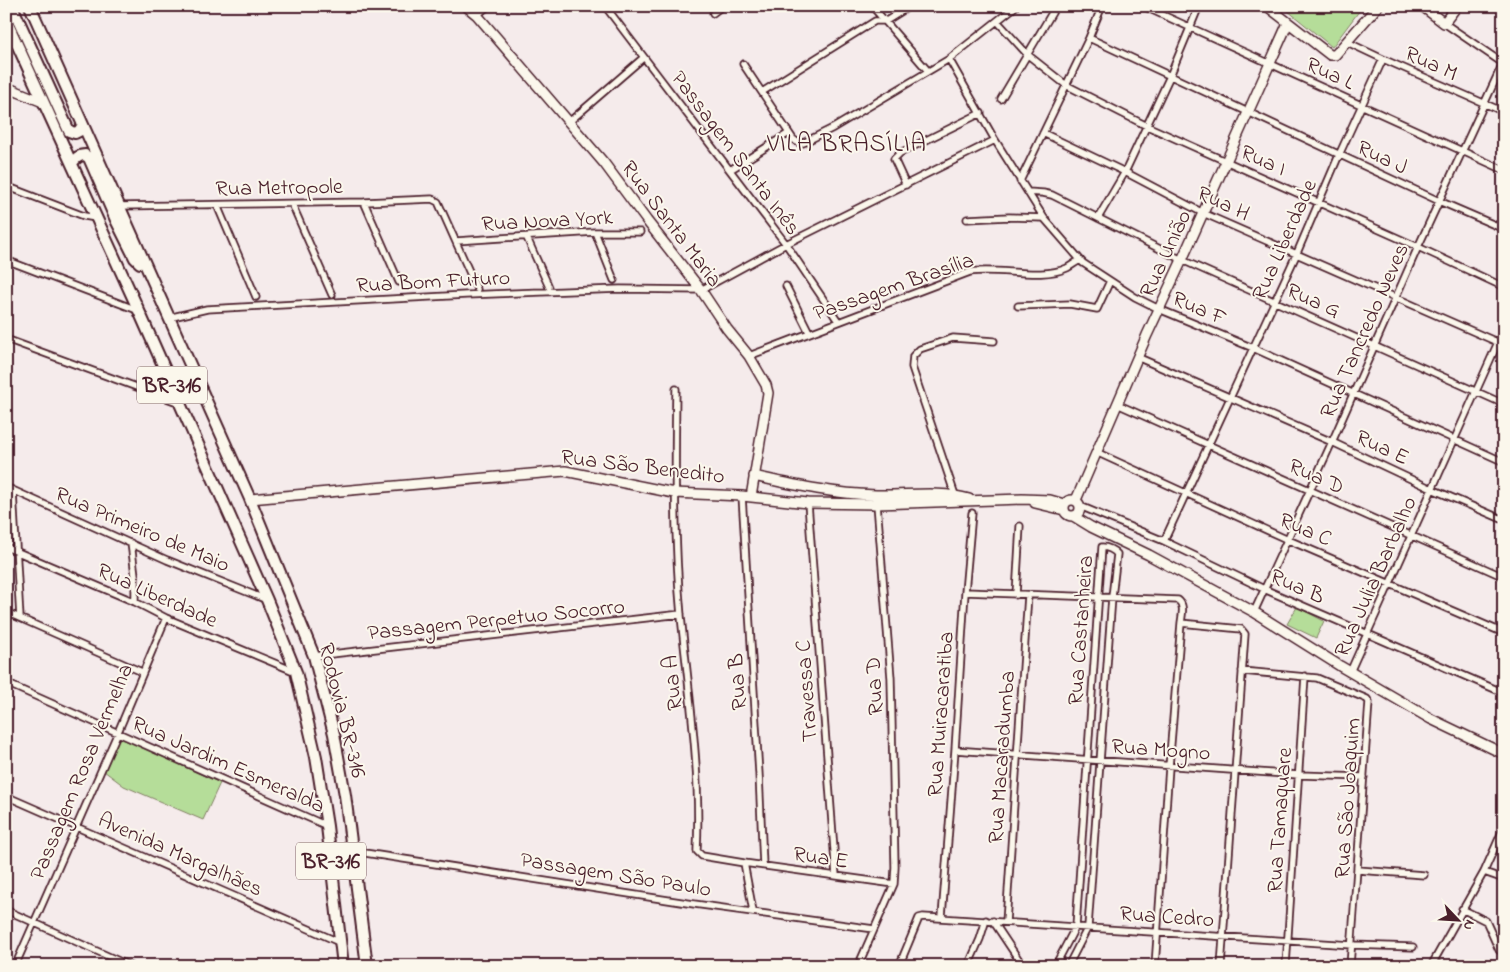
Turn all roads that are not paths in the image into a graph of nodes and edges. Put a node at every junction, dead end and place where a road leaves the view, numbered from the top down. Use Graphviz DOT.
graph roads {
  1 [pos="12,6"];
  2 [pos="30,6"];
  3 [pos="466,6"];
  4 [pos="488,6"];
  5 [pos="604,6"];
  6 [pos="722,6"];
  7 [pos="872,6"];
  8 [pos="910,6"];
  9 [pos="1016,6"];
  10 [pos="1056,6"];
  11 [pos="1102,6"];
  12 [pos="1143,6"];
  13 [pos="1199,6"];
  14 [pos="1267,6"];
  15 [pos="1378,6"];
  16 [pos="1422,6"];
  17 [pos="1458,6"];
  18 [pos="1008,9"];
  19 [pos="713,13"];
  20 [pos="476,15"];
  21 [pos="6,20"];
  22 [pos="886,21"];
  23 [pos="998,22"];
  24 [pos="1288,23"];
  25 [pos="1444,23"];
  26 [pos="1190,29"];
  27 [pos="1089,38"];
  28 [pos="1347,42"];
  29 [pos="1028,55"];
  30 [pos="643,58"];
  31 [pos="949,59"];
  32 [pos="1383,59"];
  33 [pos="1503,63"];
  34 [pos="743,64"];
  35 [pos="1270,64"];
  36 [pos="928,71"];
  37 [pos="1170,76"];
  38 [pos="1066,85"];
  39 [pos="6,87"];
  40 [pos="762,92"];
  41 [pos="1001,99"];
  42 [pos="43,102"];
  43 [pos="1484,104"];
  44 [pos="1362,105"];
  45 [pos="1247,112"];
  46 [pos="1504,112"];
  47 [pos="981,113"];
  48 [pos="570,122"];
  49 [pos="83,125"];
  50 [pos="1146,126"];
  51 [pos="789,133"];
  52 [pos="1043,133"];
  53 [pos="995,140"];
  54 [pos="1462,151"];
  55 [pos="1339,155"];
  56 [pos="1226,162"];
  57 [pos="72,163"];
  58 [pos="730,170"];
  59 [pos="1504,170"];
  60 [pos="1125,172"];
  61 [pos="1020,181"];
  62 [pos="906,185"];
  63 [pos="6,186"];
  64 [pos="1028,192"];
  65 [pos="1439,201"];
  66 [pos="364,202"];
  67 [pos="1318,202"];
  68 [pos="292,204"];
  69 [pos="217,205"];
  70 [pos="120,206"];
  71 [pos="1203,213"];
  72 [pos="97,218"];
  73 [pos="1044,218"];
  74 [pos="1098,218"];
  75 [pos="967,219"];
  76 [pos="1504,229"];
  77 [pos="595,232"];
  78 [pos="640,232"];
  79 [pos="527,238"];
  80 [pos="456,241"];
  81 [pos="786,244"];
  82 [pos="1418,247"];
  83 [pos="1297,253"];
  84 [pos="6,260"];
  85 [pos="1080,260"];
  86 [pos="1182,260"];
  87 [pos="149,273"];
  88 [pos="614,280"];
  89 [pos="1110,281"];
  90 [pos="399,282"];
  91 [pos="549,286"];
  92 [pos="786,286"];
  93 [pos="1504,287"];
  94 [pos="477,289"];
  95 [pos="701,290"];
  96 [pos="332,295"];
  97 [pos="256,298"];
  98 [pos="1396,298"];
  99 [pos="1275,300"];
  100 [pos="1018,306"];
  101 [pos="1159,309"];
  102 [pos="139,311"];
  103 [pos="168,318"];
  104 [pos="838,321"];
  105 [pos="1504,329"];
  106 [pos="809,332"];
  107 [pos="6,339"];
  108 [pos="994,341"];
  109 [pos="1501,344"];
  110 [pos="1375,345"];
  111 [pos="1253,348"];
  112 [pos="749,356"];
  113 [pos="1137,357"];
  114 [pos="676,389"];
  115 [pos="1476,392"];
  116 [pos="1353,393"];
  117 [pos="1230,397"];
  118 [pos="180,403"];
  119 [pos="1117,404"];
  120 [pos="1504,404"];
  121 [pos="1455,440"];
  122 [pos="1332,442"];
  123 [pos="1207,446"];
  124 [pos="1096,452"];
  125 [pos="1504,462"];
  126 [pos="754,476"];
  127 [pos="6,488"];
  128 [pos="1432,489"];
  129 [pos="14,490"];
  130 [pos="1310,491"];
  131 [pos="674,493"];
  132 [pos="1185,493"];
  133 [pos="955,494"];
  134 [pos="746,497"];
  135 [pos="250,499"];
  136 [pos="971,500"];
  137 [pos="808,503"];
  138 [pos="1078,503"];
  139 [pos="877,504"];
  140 [pos="1064,507"];
  141 [pos="972,513"];
  142 [pos="1073,516"];
  143 [pos="1504,520"];
  144 [pos="1020,526"];
  145 [pos="1411,536"];
  146 [pos="1286,539"];
  147 [pos="1164,541"];
  148 [pos="131,544"];
  149 [pos="6,547"];
  150 [pos="16,552"];
  151 [pos="1504,577"];
  152 [pos="1390,583"];
  153 [pos="1264,589"];
  154 [pos="964,592"];
  155 [pos="1016,595"];
  156 [pos="1028,595"];
  157 [pos="1098,596"];
  158 [pos="1112,597"];
  159 [pos="267,600"];
  160 [pos="135,602"];
  161 [pos="6,612"];
  162 [pos="1254,612"];
  163 [pos="681,614"];
  164 [pos="20,618"];
  165 [pos="166,618"];
  166 [pos="1181,623"];
  167 [pos="1504,632"];
  168 [pos="1367,634"];
  169 [pos="314,656"];
  170 [pos="1242,671"];
  171 [pos="142,672"];
  172 [pos="296,672"];
  173 [pos="1350,672"];
  174 [pos="1305,676"];
  175 [pos="6,683"];
  176 [pos="1504,693"];
  177 [pos="118,732"];
  178 [pos="955,750"];
  179 [pos="1504,754"];
  180 [pos="1017,755"];
  181 [pos="1088,760"];
  182 [pos="1100,762"];
  183 [pos="1169,767"];
  184 [pos="1234,771"];
  185 [pos="1299,775"];
  186 [pos="1364,777"];
  187 [pos="6,796"];
  188 [pos="76,826"];
  189 [pos="327,826"];
  190 [pos="1504,827"];
  191 [pos="352,851"];
  192 [pos="714,858"];
  193 [pos="744,863"];
  194 [pos="763,865"];
  195 [pos="1358,870"];
  196 [pos="1484,872"];
  197 [pos="1424,875"];
  198 [pos="836,876"];
  199 [pos="1504,879"];
  200 [pos="894,884"];
  201 [pos="1462,909"];
  202 [pos="6,910"];
  203 [pos="753,911"];
  204 [pos="942,917"];
  205 [pos="989,921"];
  206 [pos="34,922"];
  207 [pos="1006,922"];
  208 [pos="1076,926"];
  209 [pos="1088,927"];
  210 [pos="874,929"];
  211 [pos="1158,933"];
  212 [pos="1222,936"];
  213 [pos="1288,940"];
  214 [pos="341,943"];
  215 [pos="1352,946"];
  216 [pos="1413,947"];
  217 [pos="1501,952"];
  218 [pos="1432,964"];
  219 [pos="344,965"];
  220 [pos="15,966"];
  221 [pos="130,966"];
  222 [pos="366,966"];
  223 [pos="858,966"];
  224 [pos="898,966"];
  225 [pos="968,966"];
  226 [pos="1023,966"];
  227 [pos="1055,966"];
  228 [pos="1068,966"];
  229 [pos="1155,966"];
  230 [pos="1221,966"];
  231 [pos="1286,966"];
  232 [pos="1350,966"];
  233 [pos="1442,966"];
  1 -- 49 [label="highway"];
  2 -- 49 [label="highway, BR-316"];
  3 -- 20 [label="street, Rua Santa Maria"];
  4 -- 20 [label="street"];
  5 -- 30 [label="street, Passagem Santa Inês"];
  6 -- 19 [label="street"];
  7 -- 22 [label="street"];
  8 -- 22 [label="street"];
  9 -- 18 [label="street"];
  10 -- 29 [label="street"];
  11 -- 27 [label="street"];
  12 -- 26 [label="street, Rua L"];
  13 -- 26 [label="street"];
  14 -- 24 [label="street"];
  15 -- 28 [label="street"];
  16 -- 25 [label="street"];
  17 -- 25 [label="street"];
  18 -- 23 [label="street"];
  20 -- 48 [label="street, Rua Santa Maria"];
  21 -- 42 [label="highway, BR-316"];
  22 -- 36 [label="street"];
  22 -- 40 [label="street"];
  23 -- 29 [label="street, Rua I"];
  23 -- 31 [label="street"];
  24 -- 28 [label="street"];
  24 -- 35 [label="street, Rua União"];
  25 -- 33 [label="street"];
  26 -- 35 [label="street, Rua L"];
  26 -- 37 [label="street"];
  27 -- 37 [label="street"];
  27 -- 38 [label="street"];
  28 -- 32 [label="street, Rua M"];
  29 -- 38 [label="street, Rua I"];
  29 -- 41 [label="street"];
  30 -- 48 [label="street"];
  30 -- 58 [label="street, Passagem Santa Inês"];
  31 -- 36 [label="street"];
  31 -- 47 [label="street, Rua F"];
  32 -- 43 [label="street, Rua M"];
  32 -- 44 [label="street, Rua Liberdade"];
  33 -- 43 [label="street, Rua Tancredo Neves"];
  34 -- 40 [label="street"];
  35 -- 44 [label="street, Rua L"];
  35 -- 45 [label="street, Rua União"];
  36 -- 51 [label="street"];
  37 -- 45 [label="street"];
  37 -- 50 [label="street"];
  38 -- 50 [label="street, Rua I"];
  38 -- 52 [label="street"];
  39 -- 42 [label="street"];
  40 -- 51 [label="street"];
  42 -- 57 [label="highway, BR-316"];
  43 -- 46 [label="street, Rua M"];
  43 -- 54 [label="street, Rua Tancredo Neves"];
  44 -- 54 [label="street, Rua L"];
  44 -- 55 [label="street, Rua Liberdade"];
  45 -- 55 [label="street, Rua J"];
  45 -- 56 [label="street, Rua União"];
  47 -- 53 [label="street, Rua F"];
  47 -- 62 [label="street"];
  48 -- 95 [label="street, Rua Santa Maria"];
  49 -- 70 [label="highway, BR-316"];
  50 -- 56 [label="street, Rua I"];
  50 -- 60 [label="street"];
  51 -- 58 [label="street"];
  52 -- 60 [label="street, Rua H"];
  52 -- 61 [label="street"];
  53 -- 61 [label="street, Rua F"];
  53 -- 62 [label="street"];
  54 -- 59 [label="street, Rua L"];
  54 -- 65 [label="street, Rua Tancredo Neves"];
  55 -- 65 [label="street, Rua J"];
  55 -- 67 [label="street, Rua Liberdade"];
  56 -- 67 [label="street, Rua I"];
  56 -- 71 [label="street, Rua União"];
  57 -- 72 [label="highway, BR-316"];
  57 -- 87 [label="highway"];
  58 -- 81 [label="street, Passagem Santa Inês"];
  60 -- 71 [label="street, Rua H"];
  60 -- 74 [label="street"];
  61 -- 64 [label="street, Rua F"];
  62 -- 81 [label="street"];
  63 -- 72 [label="street"];
  64 -- 73 [label="street, Rua F"];
  64 -- 74 [label="street, Rua G"];
  65 -- 76 [label="street, Rua J"];
  65 -- 82 [label="street, Rua Tancredo Neves"];
  66 -- 68 [label="street, Rua Metropole"];
  66 -- 80 [label="street, Rua Metropole"];
  66 -- 90 [label="street"];
  67 -- 82 [label="street, Rua I"];
  67 -- 83 [label="street, Rua Liberdade"];
  68 -- 69 [label="street, Rua Metropole"];
  68 -- 96 [label="street"];
  69 -- 70 [label="street, Rua Metropole"];
  69 -- 97 [label="street"];
  70 -- 87 [label="highway, BR-316"];
  71 -- 83 [label="street, Rua H"];
  71 -- 86 [label="street, Rua União"];
  72 -- 102 [label="highway, BR-316"];
  73 -- 75 [label="street"];
  73 -- 85 [label="street, Rua F"];
  74 -- 86 [label="street, Rua G"];
  77 -- 78 [label="street, Rua Nova York"];
  77 -- 79 [label="street, Rua Nova York"];
  77 -- 88 [label="street"];
  79 -- 80 [label="street, Rua Nova York"];
  79 -- 91 [label="street"];
  80 -- 94 [label="street"];
  81 -- 95 [label="street"];
  81 -- 104 [label="street, Passagem Santa Inês"];
  82 -- 93 [label="street, Rua I"];
  82 -- 98 [label="street, Rua Tancredo Neves"];
  83 -- 98 [label="street, Rua H"];
  83 -- 99 [label="street, Rua Liberdade"];
  84 -- 102 [label="street"];
  85 -- 89 [label="street, Rua F"];
  85 -- 104 [label="street, Passagem Brasília"];
  86 -- 99 [label="street, Rua G"];
  86 -- 101 [label="street, Rua União"];
  87 -- 103 [label="highway, BR-316"];
  89 -- 100 [label="street"];
  89 -- 101 [label="street, Rua F"];
  92 -- 106 [label="street"];
  95 -- 103 [label="street, Rua Bom Futuro"];
  95 -- 112 [label="street, Rua Santa Maria"];
  98 -- 109 [label="street, Rua H"];
  98 -- 110 [label="street, Rua Tancredo Neves"];
  99 -- 110 [label="street, Rua G"];
  99 -- 111 [label="street, Rua Liberdade"];
  101 -- 111 [label="street, Rua F"];
  101 -- 113 [label="street, Rua União"];
  102 -- 118 [label="highway, BR-316"];
  103 -- 135 [label="highway, Rodovia BR-316 / BR-316"];
  104 -- 106 [label="street, Passagem Brasília"];
  105 -- 109 [label="street, Rua Julia Barbalho"];
  106 -- 112 [label="street, Passagem Brasília"];
  107 -- 118 [label="street"];
  108 -- 133 [label="street"];
  109 -- 115 [label="street, Rua Julia Barbalho"];
  110 -- 115 [label="street, Rua G"];
  110 -- 116 [label="street, Rua Tancredo Neves"];
  111 -- 116 [label="street, Rua F"];
  111 -- 117 [label="street, Rua Liberdade"];
  112 -- 126 [label="street, Rua Santa Maria"];
  113 -- 117 [label="street, Rua E"];
  113 -- 119 [label="street, Rua União"];
  114 -- 131 [label="street, Rua A"];
  115 -- 120 [label="street, Rua G"];
  115 -- 121 [label="street, Rua Julia Barbalho"];
  116 -- 121 [label="street, Rua F"];
  116 -- 122 [label="street, Rua Tancredo Neves"];
  117 -- 122 [label="street, Rua E"];
  117 -- 123 [label="street, Rua Liberdade"];
  118 -- 159 [label="highway, BR-316"];
  119 -- 123 [label="street, Rua D"];
  119 -- 124 [label="street, Rua União"];
  121 -- 125 [label="street, Rua F"];
  121 -- 128 [label="street, Rua Julia Barbalho"];
  122 -- 128 [label="street, Rua E"];
  122 -- 130 [label="street, Rua Tancredo Neves"];
  123 -- 130 [label="street, Rua D"];
  123 -- 132 [label="street, Rua Liberdade"];
  124 -- 132 [label="street, Rua C"];
  124 -- 138 [label="street, Rua União"];
  126 -- 133 [label="street, Rua São Benedito"];
  126 -- 134 [label="street, Rua Santa Maria"];
  127 -- 129 [label="street, Rua Primeiro de Maio"];
  128 -- 143 [label="street, Rua E"];
  128 -- 145 [label="street, Rua Julia Barbalho"];
  129 -- 148 [label="street, Rua Primeiro de Maio"];
  129 -- 150 [label="street"];
  130 -- 145 [label="street, Rua D"];
  130 -- 146 [label="street, Rua Tancredo Neves"];
  131 -- 134 [label="street, Rua São Benedito"];
  131 -- 135 [label="street, Rua São Benedito"];
  131 -- 163 [label="street, Rua A"];
  132 -- 146 [label="street, Rua C"];
  132 -- 147 [label="street, Rua Liberdade"];
  133 -- 136 [label="street, Rua São Benedito"];
  134 -- 137 [label="street, Rua São Benedito"];
  134 -- 194 [label="street, Rua B"];
  135 -- 169 [label="highway, Rodovia BR-316 / BR-316"];
  136 -- 139 [label="street, Rua São Benedito"];
  136 -- 140 [label="street, Rua São Benedito"];
  137 -- 139 [label="street, Rua São Benedito"];
  137 -- 198 [label="street, Travessa C"];
  138 -- 140 [label="street"];
  138 -- 142 [label="street"];
  138 -- 147 [label="street, Rua B"];
  139 -- 200 [label="street, Rua D"];
  140 -- 142 [label="street"];
  141 -- 154 [label="street, Rua Muiracaratiba"];
  142 -- 162 [label="street"];
  144 -- 155 [label="street"];
  145 -- 151 [label="street, Rua D"];
  145 -- 152 [label="street, Rua Julia Barbalho"];
  146 -- 152 [label="street, Rua C"];
  146 -- 153 [label="street, Rua Tancredo Neves"];
  147 -- 153 [label="street, Rua B"];
  148 -- 159 [label="street, Rua Primeiro de Maio"];
  148 -- 160 [label="street"];
  149 -- 150 [label="street, Rua Liberdade"];
  150 -- 160 [label="street, Rua Liberdade"];
  150 -- 164 [label="street"];
  152 -- 167 [label="street, Rua C"];
  152 -- 168 [label="street, Rua Julia Barbalho"];
  153 -- 162 [label="street, Rua Tancredo Neves"];
  153 -- 168 [label="street, Rua B"];
  154 -- 155 [label="street"];
  154 -- 178 [label="street, Rua Muiracaratiba"];
  155 -- 156 [label="street"];
  156 -- 157 [label="street"];
  156 -- 180 [label="street, Rua Macaradumba"];
  157 -- 158 [label="street"];
  157 -- 158 [label="street, Rua Castanheira"];
  157 -- 181 [label="street, Rua Castanheira"];
  158 -- 166 [label="street"];
  158 -- 182 [label="street, Rua Castanheira"];
  159 -- 172 [label="highway, BR-316"];
  160 -- 165 [label="street, Rua Liberdade"];
  161 -- 164 [label="street"];
  162 -- 173 [label="street"];
  163 -- 169 [label="street, Passagem Perpetuo Socorro"];
  163 -- 192 [label="street, Rua A"];
  164 -- 171 [label="street"];
  165 -- 171 [label="street, Passagem Rosa Vermelha"];
  165 -- 172 [label="street, Rua Liberdade"];
  166 -- 170 [label="street"];
  166 -- 183 [label="street"];
  168 -- 173 [label="street, Rua Julia Barbalho"];
  168 -- 176 [label="street, Rua B"];
  169 -- 191 [label="highway, Rodovia BR-316 / BR-316"];
  170 -- 174 [label="street"];
  170 -- 184 [label="street"];
  171 -- 177 [label="street, Passagem Rosa Vermelha"];
  172 -- 189 [label="highway, Rodovia BR-316 / BR-316"];
  173 -- 179 [label="street"];
  174 -- 185 [label="street, Rua Tamaquare"];
  174 -- 186 [label="street, Rua São Joaquim"];
  175 -- 177 [label="street, Rua Jardim Esmeralda"];
  177 -- 188 [label="street, Passagem Rosa Vermelha"];
  177 -- 189 [label="street, Rua Jardim Esmeralda"];
  178 -- 180 [label="street, Rua Mogno"];
  178 -- 204 [label="street, Rua Muiracaratiba"];
  180 -- 181 [label="street, Rua Mogno"];
  180 -- 207 [label="street, Rua Macaradumba"];
  181 -- 182 [label="street, Rua Mogno"];
  181 -- 208 [label="street, Rua Castanheira"];
  182 -- 183 [label="street, Rua Mogno"];
  182 -- 209 [label="street, Rua Castanheira"];
  183 -- 184 [label="street, Rua Mogno"];
  183 -- 211 [label="street"];
  184 -- 185 [label="street, Rua Mogno"];
  184 -- 212 [label="street"];
  185 -- 186 [label="street, Rua Mogno"];
  185 -- 213 [label="street, Rua Tamaquare"];
  186 -- 195 [label="street, Rua São Joaquim"];
  187 -- 188 [label="street, Avenida Margalhães"];
  188 -- 206 [label="street, Passagem Rosa Vermelha"];
  188 -- 214 [label="street, Avenida Margalhães"];
  189 -- 214 [label="highway, Rodovia BR-316 / BR-316"];
  190 -- 196 [label="street"];
  191 -- 203 [label="street, Passagem São Paulo"];
  191 -- 222 [label="highway, Rodovia BR-316 / BR-316"];
  192 -- 193 [label="street, Rua E"];
  193 -- 194 [label="street, Rua E"];
  193 -- 203 [label="street"];
  194 -- 198 [label="street, Rua E"];
  195 -- 197 [label="street"];
  195 -- 215 [label="street, Rua São Joaquim"];
  196 -- 199 [label="street"];
  196 -- 201 [label="street"];
  198 -- 200 [label="street, Rua E"];
  200 -- 210 [label="street"];
  201 -- 217 [label="street"];
  201 -- 218 [label="street"];
  202 -- 206 [label="street"];
  203 -- 210 [label="street, Passagem São Paulo"];
  204 -- 205 [label="street, Rua Cedro"];
  204 -- 224 [label="street, Rua Cedro"];
  205 -- 207 [label="street, Rua Cedro"];
  205 -- 225 [label="street"];
  205 -- 226 [label="street"];
  206 -- 220 [label="street, Passagem Rosa Vermelha"];
  206 -- 221 [label="street"];
  207 -- 208 [label="street, Rua Cedro"];
  208 -- 209 [label="street, Rua Cedro"];
  208 -- 227 [label="street, Rua Castanheira"];
  209 -- 211 [label="street, Rua Cedro"];
  209 -- 228 [label="street, Rua Castanheira"];
  210 -- 223 [label="street"];
  211 -- 212 [label="street, Rua Cedro"];
  211 -- 229 [label="street"];
  212 -- 213 [label="street, Rua Cedro"];
  212 -- 230 [label="street"];
  213 -- 215 [label="street, Rua Cedro"];
  213 -- 231 [label="street, Rua Tamaquare"];
  214 -- 219 [label="highway, Rodovia BR-316 / BR-316"];
  215 -- 216 [label="street, Rua Cedro"];
  215 -- 232 [label="street, Rua São Joaquim"];
  218 -- 233 [label="street"];
}
